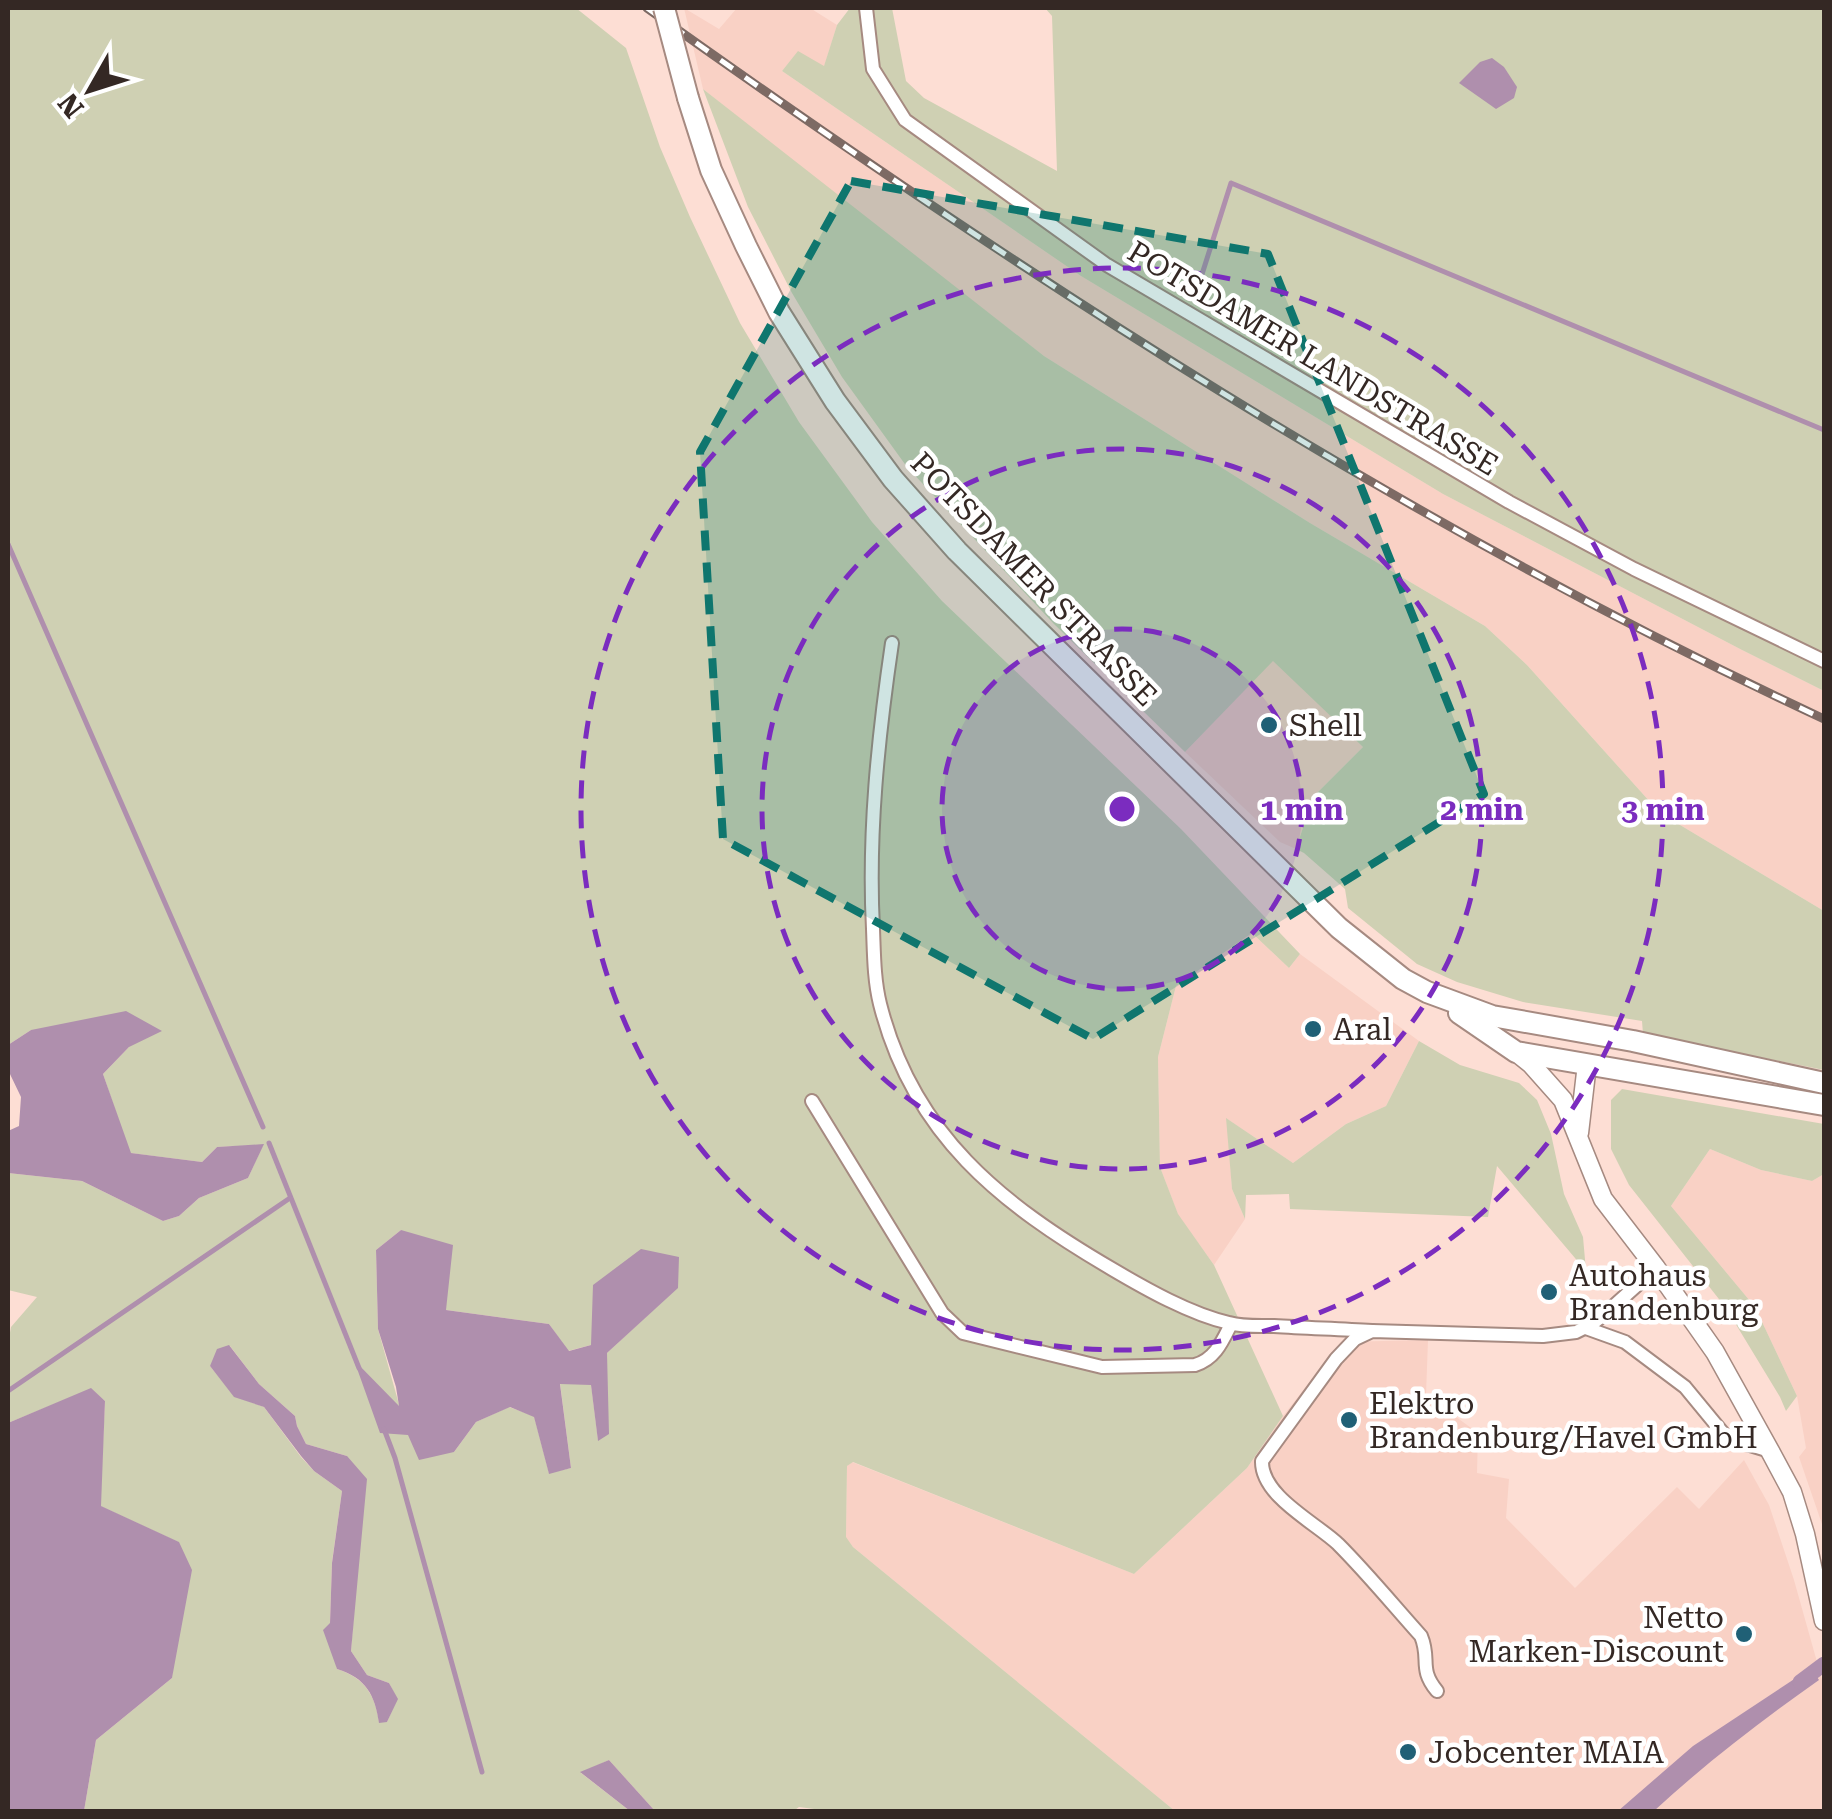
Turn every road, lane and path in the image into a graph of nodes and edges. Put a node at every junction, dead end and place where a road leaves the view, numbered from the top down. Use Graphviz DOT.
graph roads {
  1 [pos="664,8"];
  2 [pos="866,8"];
  3 [pos="892,643"];
  4 [pos="1824,661"];
  5 [pos="1433,995"];
  6 [pos="1590,1035"];
  7 [pos="1516,1052"];
  8 [pos="1586,1064"];
  9 [pos="1824,1083"];
  10 [pos="812,1101"];
  11 [pos="1824,1105"];
  12 [pos="1578,1142"];
  13 [pos="1656,1268"];
  14 [pos="1231,1324"];
  15 [pos="1586,1328"];
  16 [pos="1372,1330"];
  17 [pos="1770,1451"];
  18 [pos="1824,1621"];
  19 [pos="1437,1691"];
  1 -- 5 [label="main road, POTSDAMER STRASSE, bridge"];
  2 -- 4 [label="street, POTSDAMER LANDSTRASSE"];
  3 -- 14 [label="street"];
  5 -- 6 [label="main road, POTSDAMER STRASSE"];
  5 -- 7 [label="main road, POTSDAMER STRASSE"];
  6 -- 8 [label="main road"];
  6 -- 9 [label="main road, POTSDAMER STRASSE"];
  7 -- 8 [label="main road, POTSDAMER STRASSE"];
  7 -- 12 [label="street"];
  8 -- 11 [label="main road, POTSDAMER STRASSE"];
  8 -- 12 [label="street"];
  10 -- 14 [label="street"];
  12 -- 13 [label="street"];
  13 -- 15 [label="street"];
  13 -- 17 [label="street"];
  14 -- 16 [label="street"];
  15 -- 16 [label="street"];
  15 -- 17 [label="street"];
  16 -- 19 [label="street"];
  17 -- 18 [label="street"];
}
